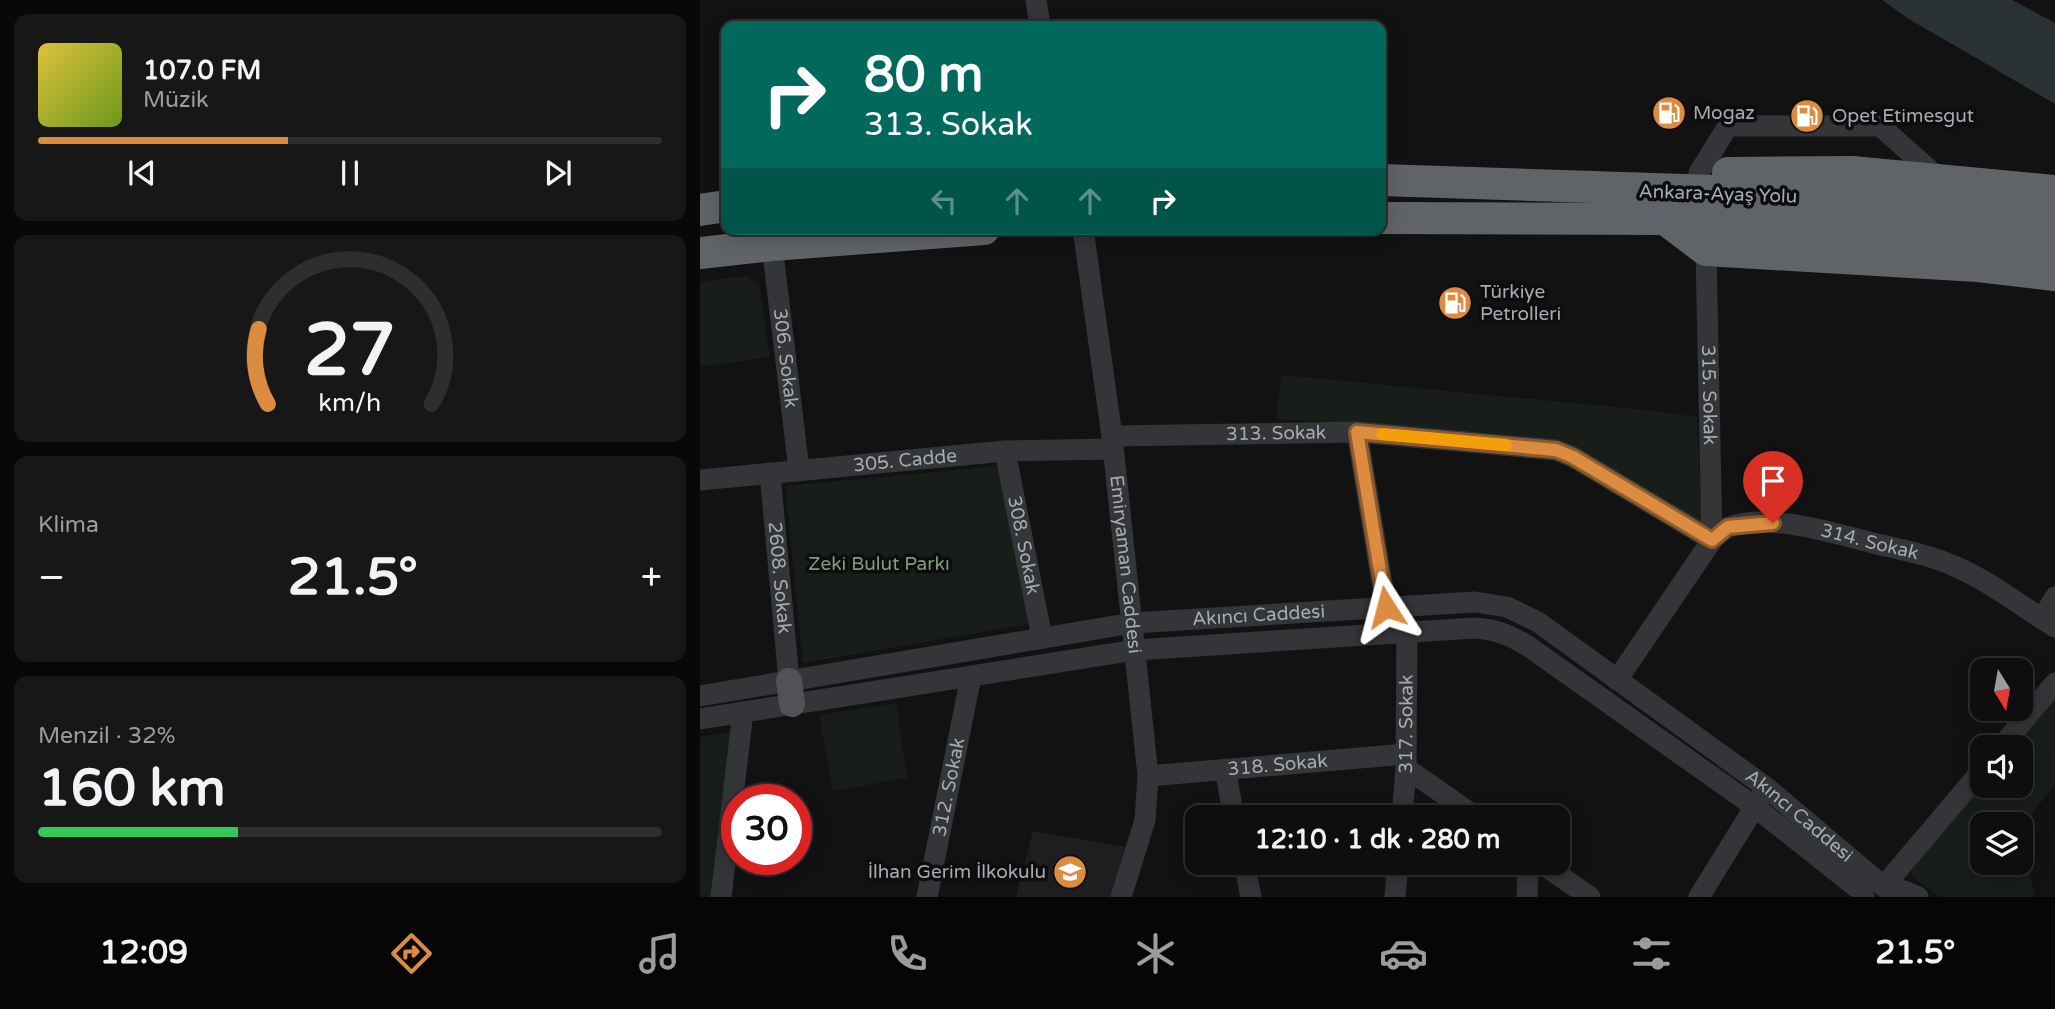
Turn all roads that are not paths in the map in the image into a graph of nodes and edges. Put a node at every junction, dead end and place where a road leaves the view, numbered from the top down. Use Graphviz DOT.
graph roads {
  1 [pos="1036,0"];
  2 [pos="1039,21"];
  3 [pos="1699,173"];
  4 [pos="1386,180"];
  5 [pos="1941,180"];
  6 [pos="1640,190"];
  7 [pos="2055,191"];
  8 [pos="721,207"];
  9 [pos="700,210"];
  10 [pos="1386,218"];
  11 [pos="2055,218"];
  12 [pos="1665,219"];
  13 [pos="904,235"];
  14 [pos="1084,235"];
  15 [pos="772,245"];
  16 [pos="2055,248"];
  17 [pos="1706,250"];
  18 [pos="700,253"];
  19 [pos="2055,275"];
  20 [pos="1357,432"];
  21 [pos="1112,442"];
  22 [pos="1004,451"];
  23 [pos="799,470"];
  24 [pos="770,473"];
  25 [pos="700,480"];
  26 [pos="1712,540"];
  27 [pos="2055,597"];
  28 [pos="1386,607"];
  29 [pos="1132,623"];
  30 [pos="2048,623"];
  31 [pos="1407,632"];
  32 [pos="1042,638"];
  33 [pos="1135,650"];
  34 [pos="971,676"];
  35 [pos="1617,680"];
  36 [pos="2055,683"];
  37 [pos="791,693"];
  38 [pos="700,696"];
  39 [pos="743,712"];
  40 [pos="700,719"];
  41 [pos="2011,735"];
  42 [pos="1406,761"];
  43 [pos="1225,769"];
  44 [pos="1148,776"];
  45 [pos="1970,786"];
  46 [pos="1767,788"];
  47 [pos="1232,805"];
  48 [pos="1403,805"];
  49 [pos="1461,805"];
  50 [pos="1755,807"];
  51 [pos="1246,875"];
  52 [pos="1397,875"];
  53 [pos="1528,875"];
  54 [pos="1558,875"];
  55 [pos="1890,892"];
  56 [pos="720,897"];
  57 [pos="927,897"];
  58 [pos="1121,897"];
  59 [pos="1251,897"];
  60 [pos="1395,897"];
  61 [pos="1527,897"];
  62 [pos="1590,897"];
  63 [pos="1699,897"];
  64 [pos="1864,897"];
  65 [pos="1918,897"];
  1 -- 2 [label="street"];
  3 -- 5 [label="highway"];
  3 -- 5 [label="street"];
  3 -- 6 [label="highway"];
  4 -- 6 [label="highway, Ankara-Ayaş Yolu"];
  5 -- 7 [label="highway"];
  6 -- 11 [label="highway, Ankara-Ayaş Yolu"];
  8 -- 9 [label="highway"];
  10 -- 12 [label="highway, Ankara-Ayaş Yolu"];
  12 -- 16 [label="highway, Ankara-Ayaş Yolu"];
  12 -- 17 [label="highway"];
  13 -- 15 [label="highway"];
  14 -- 21 [label="street, Emiryaman Caddesi"];
  15 -- 18 [label="highway"];
  15 -- 23 [label="street, 306. Sokak"];
  17 -- 19 [label="highway"];
  17 -- 26 [label="street, 315. Sokak"];
  20 -- 21 [label="street, 313. Sokak"];
  20 -- 26 [label="street, 313. Sokak"];
  20 -- 28 [label="street"];
  21 -- 22 [label="street, 305. Cadde"];
  21 -- 29 [label="street, Emiryaman Caddesi"];
  22 -- 23 [label="street, 305. Cadde"];
  22 -- 32 [label="street, 308. Sokak"];
  23 -- 24 [label="street, 305. Cadde"];
  24 -- 25 [label="street, 305. Cadde"];
  24 -- 37 [label="street, 2608. Sokak"];
  26 -- 30 [label="street, 314. Sokak"];
  26 -- 35 [label="street, 314. Sokak"];
  27 -- 30 [label="street"];
  28 -- 29 [label="street, Akıncı Caddesi"];
  28 -- 35 [label="street, Akıncı Caddesi"];
  29 -- 32 [label="street, Akıncı Caddesi"];
  29 -- 33 [label="street, Emiryaman Caddesi"];
  31 -- 33 [label="street, Akıncı Caddesi"];
  31 -- 42 [label="street, 317. Sokak"];
  31 -- 50 [label="street, Akıncı Caddesi"];
  32 -- 37 [label="street, Akıncı Caddesi"];
  33 -- 34 [label="street, Akıncı Caddesi"];
  33 -- 44 [label="street, Emiryaman Caddesi"];
  34 -- 37 [label="street, Akıncı Caddesi"];
  34 -- 57 [label="street, 312. Sokak"];
  35 -- 46 [label="street, Akıncı Caddesi"];
  36 -- 41 [label="street"];
  37 -- 38 [label="street, Akıncı Caddesi"];
  37 -- 39 [label="street, Akıncı Caddesi"];
  39 -- 40 [label="street, Akıncı Caddesi"];
  39 -- 56 [label="street"];
  42 -- 43 [label="street, 318. Sokak"];
  42 -- 48 [label="street, 317. Sokak"];
  42 -- 49 [label="street"];
  43 -- 44 [label="street, 318. Sokak"];
  43 -- 47 [label="street"];
  44 -- 58 [label="street, Emiryaman Caddesi"];
  45 -- 55 [label="street"];
  46 -- 50 [label="street"];
  46 -- 55 [label="street, Akıncı Caddesi"];
  50 -- 63 [label="street"];
  50 -- 64 [label="street, Akıncı Caddesi"];
  51 -- 59 [label="street"];
  52 -- 60 [label="street"];
  53 -- 61 [label="street"];
  54 -- 62 [label="street"];
  55 -- 65 [label="street"];
}
